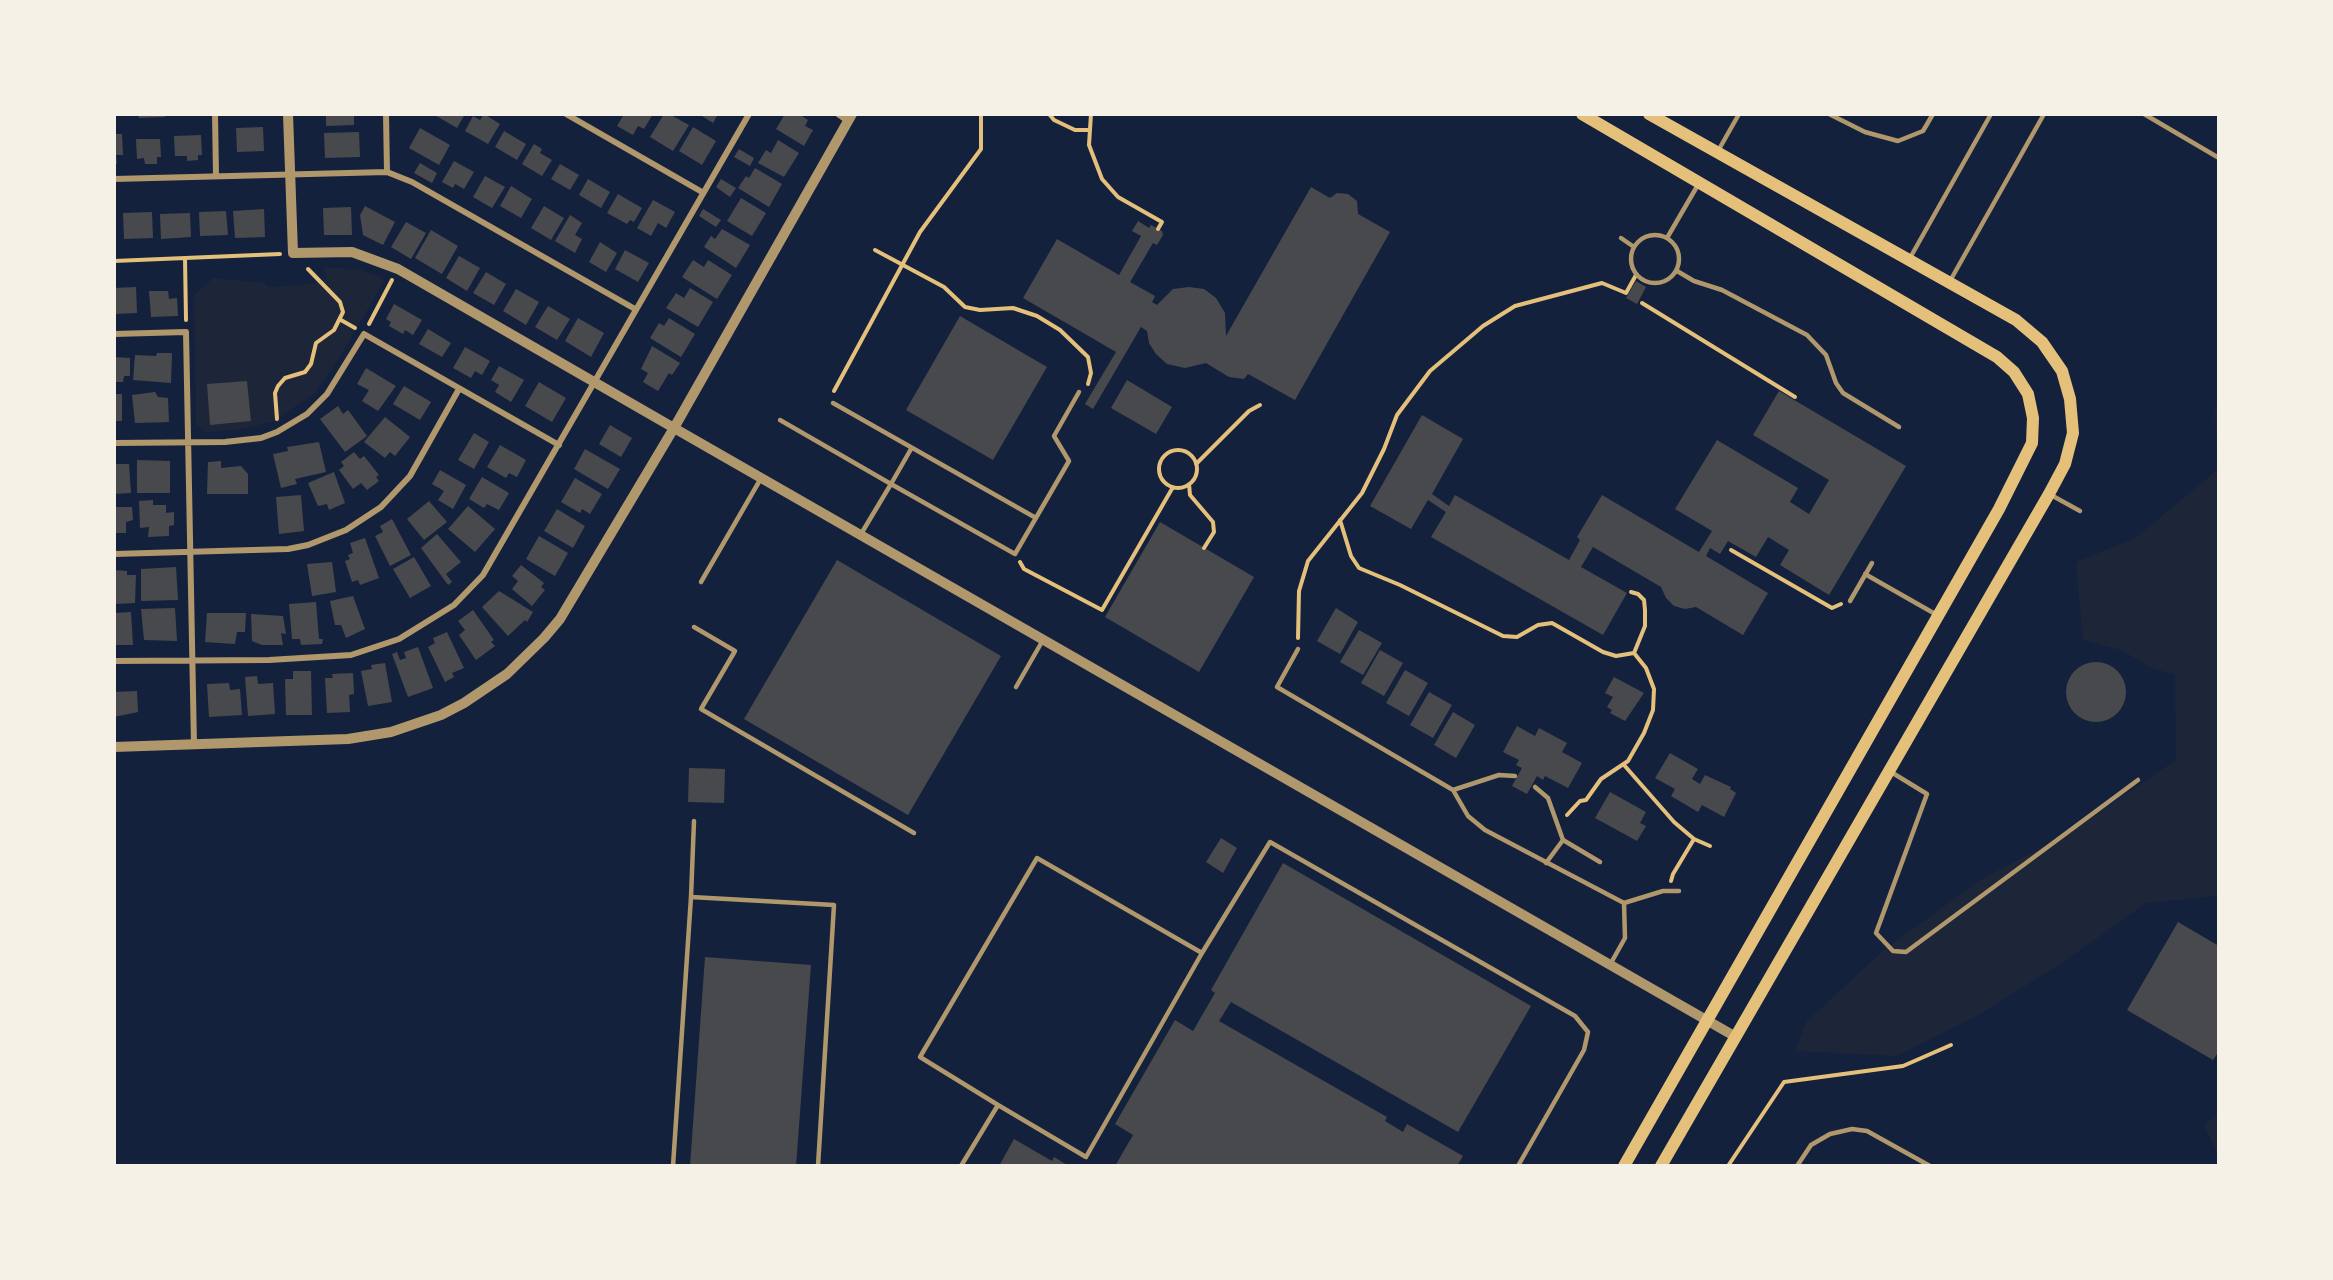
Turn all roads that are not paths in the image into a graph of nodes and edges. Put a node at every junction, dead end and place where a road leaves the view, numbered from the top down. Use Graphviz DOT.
graph roads {
  1 [pos="215,114"];
  2 [pos="288,114"];
  3 [pos="386,114"];
  4 [pos="566,114"];
  5 [pos="749,114"];
  6 [pos="837,114"];
  7 [pos="1582,114"];
  8 [pos="1649,114"];
  9 [pos="1739,114"];
  10 [pos="1829,114"];
  11 [pos="1933,114"];
  12 [pos="1991,114"];
  13 [pos="2044,114"];
  14 [pos="2144,114"];
  15 [pos="850,117"];
  16 [pos="1717,153"];
  17 [pos="2219,158"];
  18 [pos="387,172"];
  19 [pos="290,173"];
  20 [pos="216,176"];
  21 [pos="114,179"];
  22 [pos="1701,181"];
  23 [pos="702,192"];
  24 [pos="1621,238"];
  25 [pos="1667,238"];
  26 [pos="1634,247"];
  27 [pos="1910,258"];
  28 [pos="1677,271"];
  29 [pos="1950,281"];
  30 [pos="635,309"];
  31 [pos="114,334"];
  32 [pos="595,382"];
  33 [pos="459,389"];
  34 [pos="1079,392"];
  35 [pos="833,403"];
  36 [pos="780,420"];
  37 [pos="1899,427"];
  38 [pos="674,428"];
  39 [pos="188,442"];
  40 [pos="114,443"];
  41 [pos="559,445"];
  42 [pos="911,448"];
  43 [pos="762,477"];
  44 [pos="891,484"];
  45 [pos="2049,494"];
  46 [pos="2080,511"];
  47 [pos="1036,518"];
  48 [pos="861,534"];
  49 [pos="191,551"];
  50 [pos="114,554"];
  51 [pos="1872,563"];
  52 [pos="1865,574"];
  53 [pos="701,582"];
  54 [pos="1850,601"];
  55 [pos="1940,617"];
  56 [pos="694,627"];
  57 [pos="1044,639"];
  58 [pos="1298,649"];
  59 [pos="192,659"];
  60 [pos="114,661"];
  61 [pos="1016,687"];
  62 [pos="194,745"];
  63 [pos="114,747"];
  64 [pos="1889,771"];
  65 [pos="1515,776"];
  66 [pos="2138,780"];
  67 [pos="1535,787"];
  68 [pos="1453,790"];
  69 [pos="694,821"];
  70 [pos="914,833"];
  71 [pos="1563,840"];
  72 [pos="1546,862"];
  73 [pos="1600,862"];
  74 [pos="1679,891"];
  75 [pos="691,897"];
  76 [pos="1624,903"];
  77 [pos="1202,953"];
  78 [pos="1609,965"];
  79 [pos="1707,1021"];
  80 [pos="1736,1037"];
  81 [pos="998,1105"];
  82 [pos="673,1166"];
  83 [pos="818,1166"];
  84 [pos="961,1166"];
  85 [pos="1518,1166"];
  86 [pos="1624,1166"];
  87 [pos="1661,1166"];
  88 [pos="1797,1166"];
  89 [pos="1930,1166"];
  1 -- 20 [label="street"];
  2 -- 19 [label="street"];
  3 -- 18 [label="street"];
  4 -- 23 [label="street"];
  5 -- 23 [label="street"];
  6 -- 15 [label="street"];
  7 -- 22 [label="main road"];
  8 -- 16 [label="main road"];
  9 -- 16 [label="lane"];
  10 -- 11 [label="lane"];
  12 -- 27 [label="lane"];
  13 -- 29 [label="lane"];
  14 -- 17 [label="lane"];
  15 -- 38 [label="street"];
  16 -- 27 [label="main road"];
  18 -- 19 [label="street"];
  18 -- 30 [label="street"];
  19 -- 20 [label="street"];
  19 -- 32 [label="street"];
  20 -- 21 [label="street"];
  22 -- 25 [label="lane"];
  22 -- 55 [label="main road"];
  23 -- 30 [label="street"];
  24 -- 26 [label="lane"];
  25 -- 26 [label="lane"];
  25 -- 28 [label="lane"];
  26 -- 28 [label="lane"];
  27 -- 29 [label="main road"];
  28 -- 37 [label="lane"];
  29 -- 45 [label="main road"];
  30 -- 32 [label="street"];
  31 -- 39 [label="street"];
  32 -- 38 [label="street"];
  32 -- 41 [label="street"];
  33 -- 39 [label="street"];
  33 -- 41 [label="street"];
  33 -- 49 [label="street"];
  34 -- 47 [label="lane"];
  35 -- 42 [label="lane"];
  36 -- 44 [label="lane"];
  38 -- 43 [label="street"];
  38 -- 62 [label="street"];
  39 -- 40 [label="street"];
  39 -- 49 [label="street"];
  41 -- 59 [label="street"];
  42 -- 44 [label="lane"];
  42 -- 47 [label="lane"];
  43 -- 48 [label="street"];
  43 -- 53 [label="lane"];
  44 -- 47 [label="lane"];
  44 -- 48 [label="lane"];
  45 -- 46 [label="lane"];
  45 -- 64 [label="main road"];
  48 -- 57 [label="street"];
  49 -- 50 [label="street"];
  49 -- 59 [label="street"];
  51 -- 52 [label="lane"];
  52 -- 54 [label="lane"];
  52 -- 55 [label="lane"];
  55 -- 79 [label="main road"];
  56 -- 70 [label="lane"];
  57 -- 61 [label="lane"];
  57 -- 78 [label="street"];
  58 -- 68 [label="lane"];
  59 -- 60 [label="street"];
  59 -- 62 [label="street"];
  62 -- 63 [label="street"];
  64 -- 66 [label="lane"];
  64 -- 80 [label="main road"];
  65 -- 68 [label="lane"];
  67 -- 71 [label="lane"];
  68 -- 72 [label="lane"];
  69 -- 75 [label="lane"];
  71 -- 72 [label="lane"];
  71 -- 73 [label="lane"];
  72 -- 76 [label="lane"];
  74 -- 76 [label="lane"];
  75 -- 82 [label="lane"];
  75 -- 83 [label="lane"];
  76 -- 78 [label="lane"];
  77 -- 81 [label="lane"];
  77 -- 81 [label="lane"];
  77 -- 85 [label="lane"];
  78 -- 79 [label="street"];
  79 -- 80 [label="street"];
  79 -- 86 [label="main road"];
  80 -- 87 [label="main road"];
  81 -- 84 [label="lane"];
  88 -- 89 [label="lane"];
}
